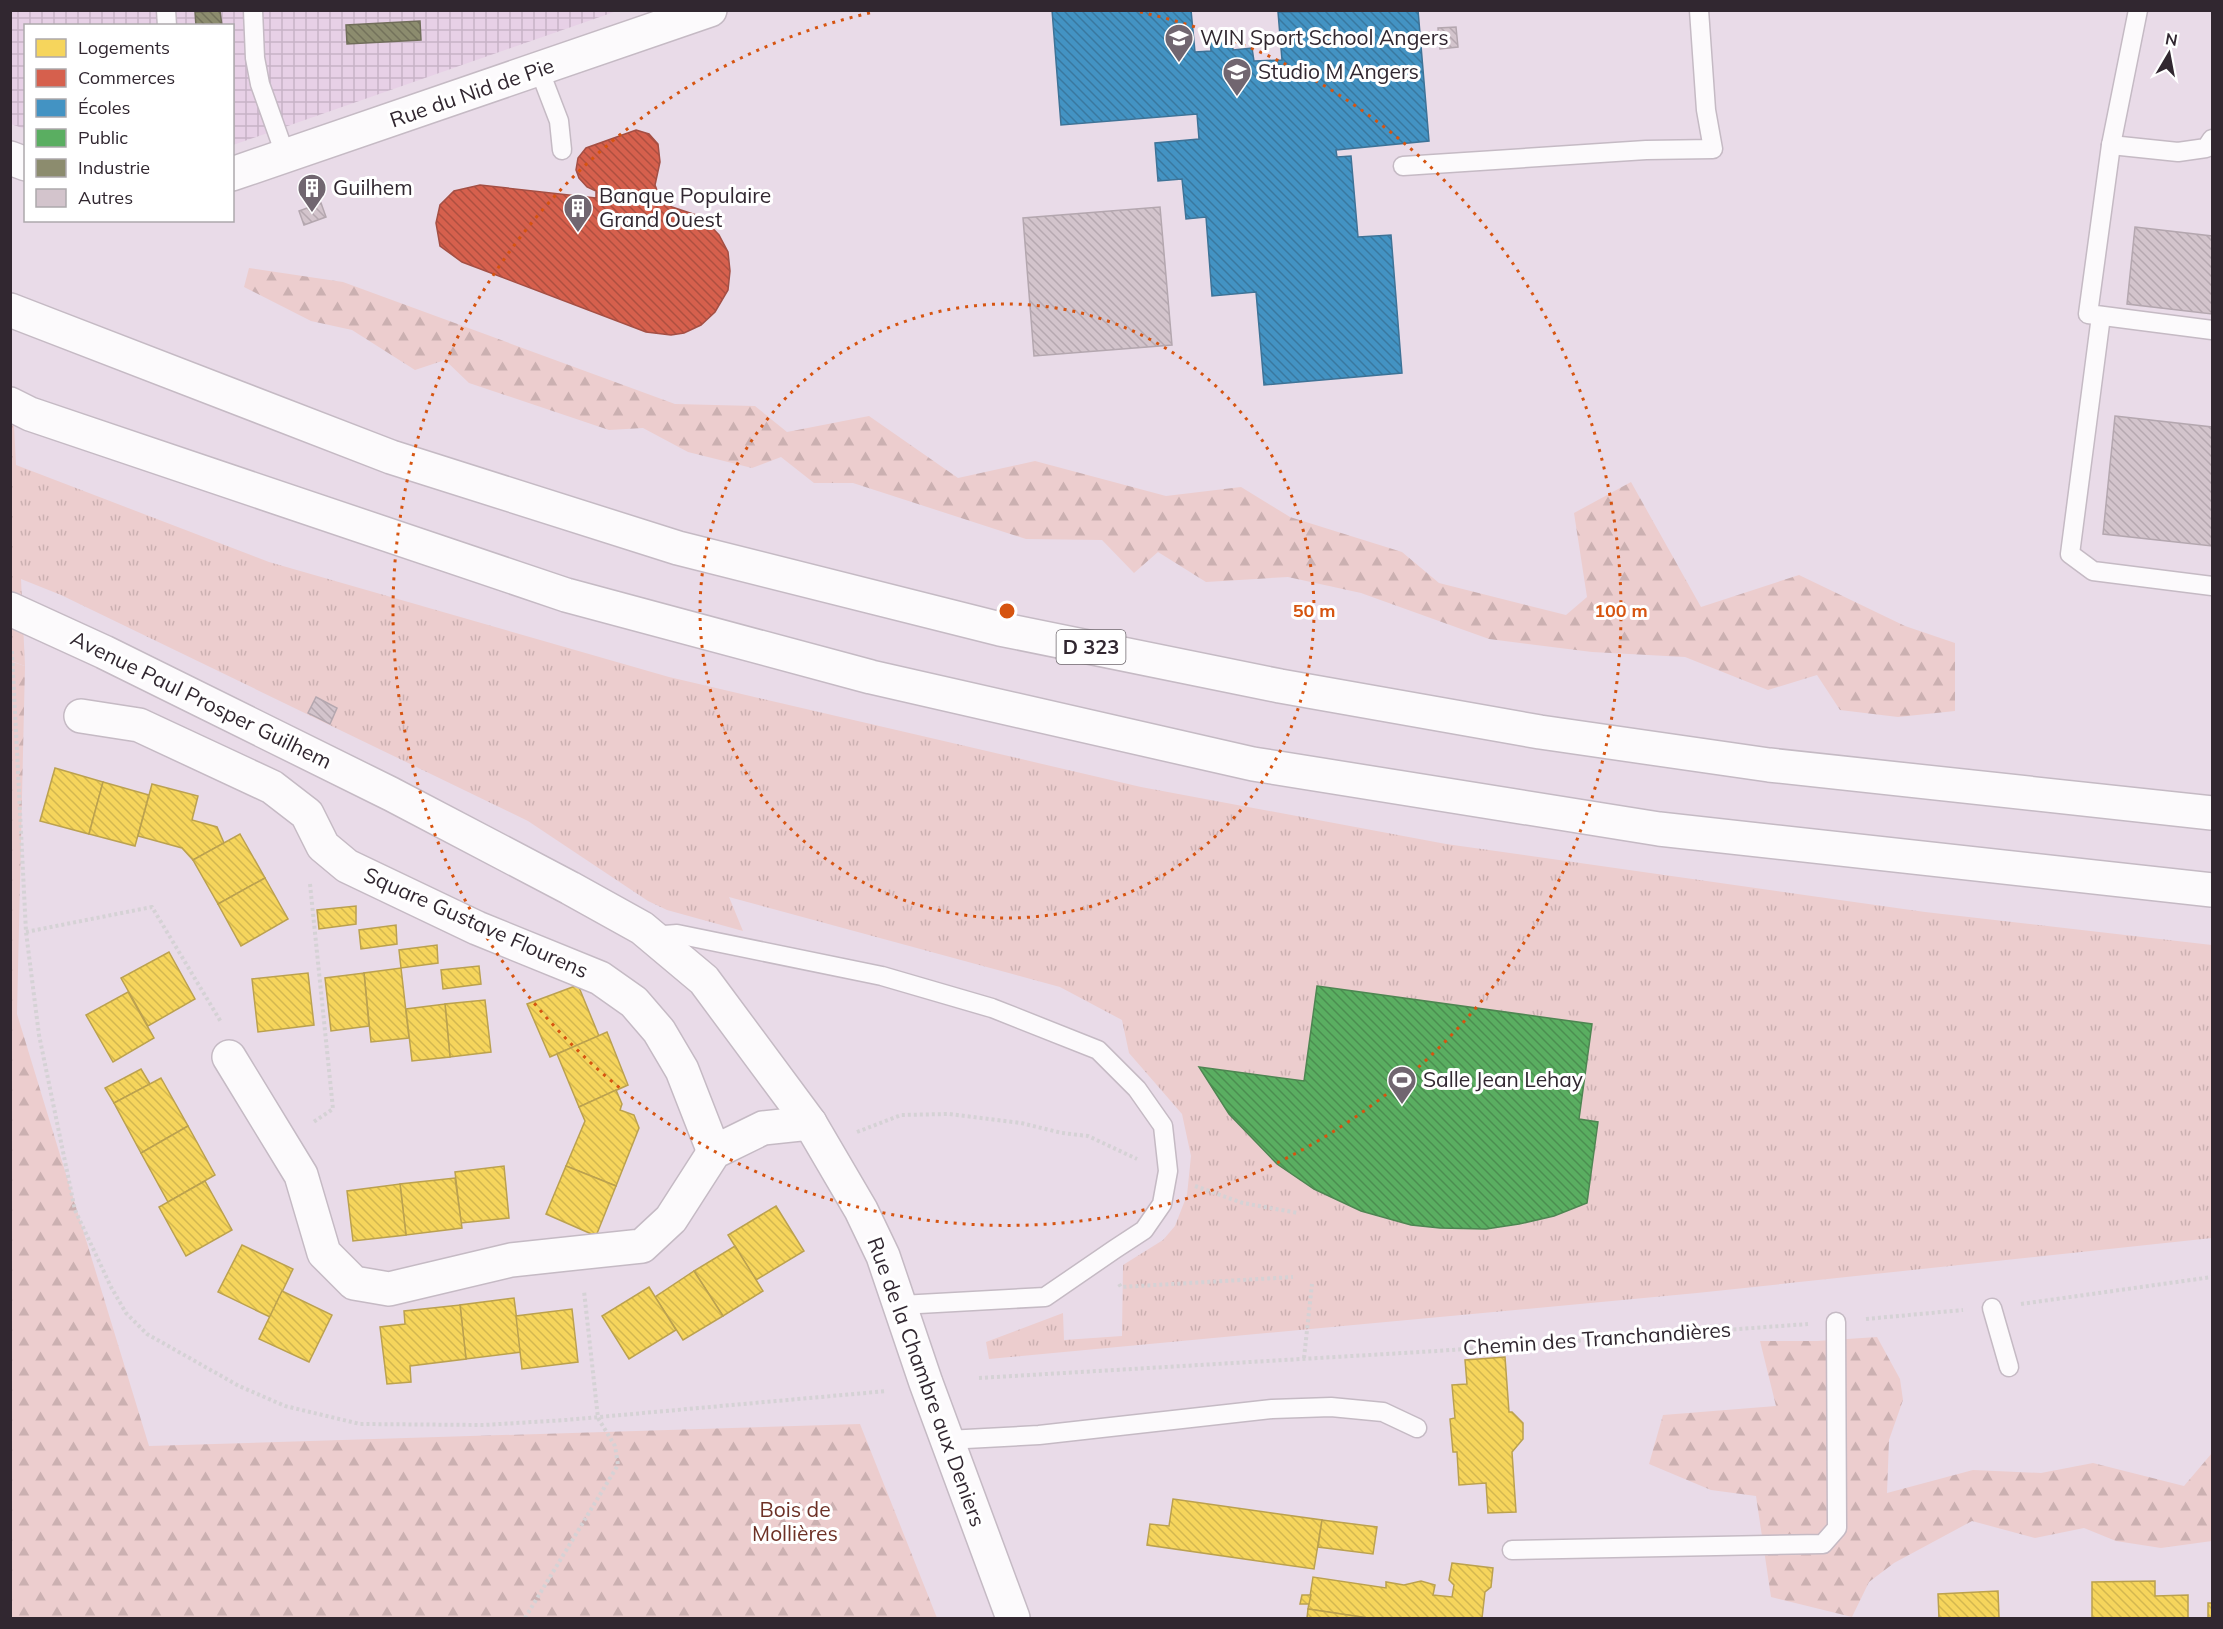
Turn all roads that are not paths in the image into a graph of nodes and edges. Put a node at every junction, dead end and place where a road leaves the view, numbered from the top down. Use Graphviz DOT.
graph roads {
  1 [pos="253,10"];
  2 [pos="710,10"];
  3 [pos="1699,10"];
  4 [pos="2138,10"];
  5 [pos="539,69"];
  6 [pos="2212,139"];
  7 [pos="2111,145"];
  8 [pos="562,150"];
  9 [pos="286,157"];
  10 [pos="1403,166"];
  11 [pos="234,173"];
  12 [pos="10,310"];
  13 [pos="2101,316"];
  14 [pos="2212,330"];
  15 [pos="10,404"];
  16 [pos="2212,586"];
  17 [pos="10,609"];
  18 [pos="81,716"];
  19 [pos="391,794"];
  20 [pos="2212,813"];
  21 [pos="2165,885"];
  22 [pos="2212,890"];
  23 [pos="2212,900"];
  24 [pos="652,936"];
  25 [pos="229,1057"];
  26 [pos="810,1123"];
  27 [pos="714,1152"];
  28 [pos="901,1305"];
  29 [pos="1992,1308"];
  30 [pos="1836,1322"];
  31 [pos="2009,1367"];
  32 [pos="1417,1428"];
  33 [pos="947,1440"];
  34 [pos="1512,1550"];
  35 [pos="1013,1618"];
  1 -- 9 [label="lane"];
  2 -- 5 [label="main road, Rue du Nid de Pie"];
  3 -- 10 [label="lane"];
  4 -- 7 [label="lane"];
  5 -- 8 [label="lane"];
  5 -- 9 [label="main road, Rue du Nid de Pie"];
  6 -- 7 [label="lane"];
  7 -- 13 [label="lane"];
  9 -- 11 [label="main road, Rue du Nid de Pie"];
  12 -- 20 [label="main road, D 323"];
  13 -- 14 [label="lane"];
  13 -- 16 [label="lane"];
  15 -- 21 [label="main road"];
  17 -- 19 [label="main road, Avenue Paul Prosper Guilhem"];
  18 -- 27 [label="main road, Square Gustave Flourens"];
  19 -- 24 [label="main road, Rue de la Chambre aux Deniers"];
  21 -- 22 [label="main road"];
  21 -- 23 [label="main road"];
  24 -- 26 [label="main road, Rue de la Chambre aux Deniers"];
  24 -- 28 [label="lane"];
  25 -- 27 [label="main road"];
  26 -- 27 [label="main road"];
  26 -- 28 [label="main road, Rue de la Chambre aux Deniers"];
  28 -- 33 [label="main road, Rue de la Chambre aux Deniers"];
  29 -- 31 [label="lane"];
  30 -- 34 [label="lane"];
  32 -- 33 [label="lane"];
  33 -- 35 [label="main road, Rue de la Chambre aux Deniers"];
}
